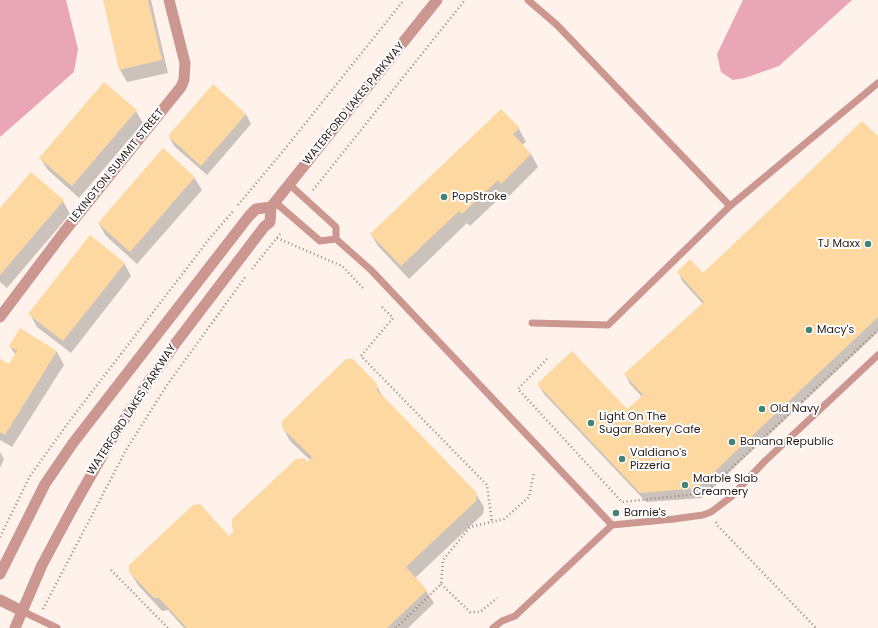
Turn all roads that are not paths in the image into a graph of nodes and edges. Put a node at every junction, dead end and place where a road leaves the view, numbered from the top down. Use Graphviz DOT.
graph roads {
  1 [pos="169,0"];
  2 [pos="437,0"];
  3 [pos="528,0"];
  4 [pos="878,83"];
  5 [pos="289,184"];
  6 [pos="273,204"];
  7 [pos="730,206"];
  8 [pos="336,240"];
  9 [pos="0,317"];
  10 [pos="532,322"];
  11 [pos="878,355"];
  12 [pos="612,524"];
  13 [pos="0,574"];
  14 [pos="0,600"];
  15 [pos="22,611"];
  16 [pos="15,628"];
  17 [pos="57,628"];
  18 [pos="493,628"];
  1 -- 9 [label="street, LEXINGTON SUMMIT STREET"];
  2 -- 5 [label="street, WATERFORD LAKES PARKWAY"];
  3 -- 7 [label="lane"];
  4 -- 7 [label="lane"];
  5 -- 6 [label="street, WATERFORD LAKES PARKWAY"];
  5 -- 8 [label="lane"];
  6 -- 8 [label="lane"];
  6 -- 13 [label="street, WATERFORD LAKES PARKWAY"];
  6 -- 15 [label="street, WATERFORD LAKES PARKWAY"];
  7 -- 10 [label="lane"];
  8 -- 12 [label="lane"];
  11 -- 12 [label="lane"];
  12 -- 18 [label="lane"];
  14 -- 15 [label="street"];
  15 -- 16 [label="street, WATERFORD LAKES PARKWAY"];
  15 -- 17 [label="lane"];
}
